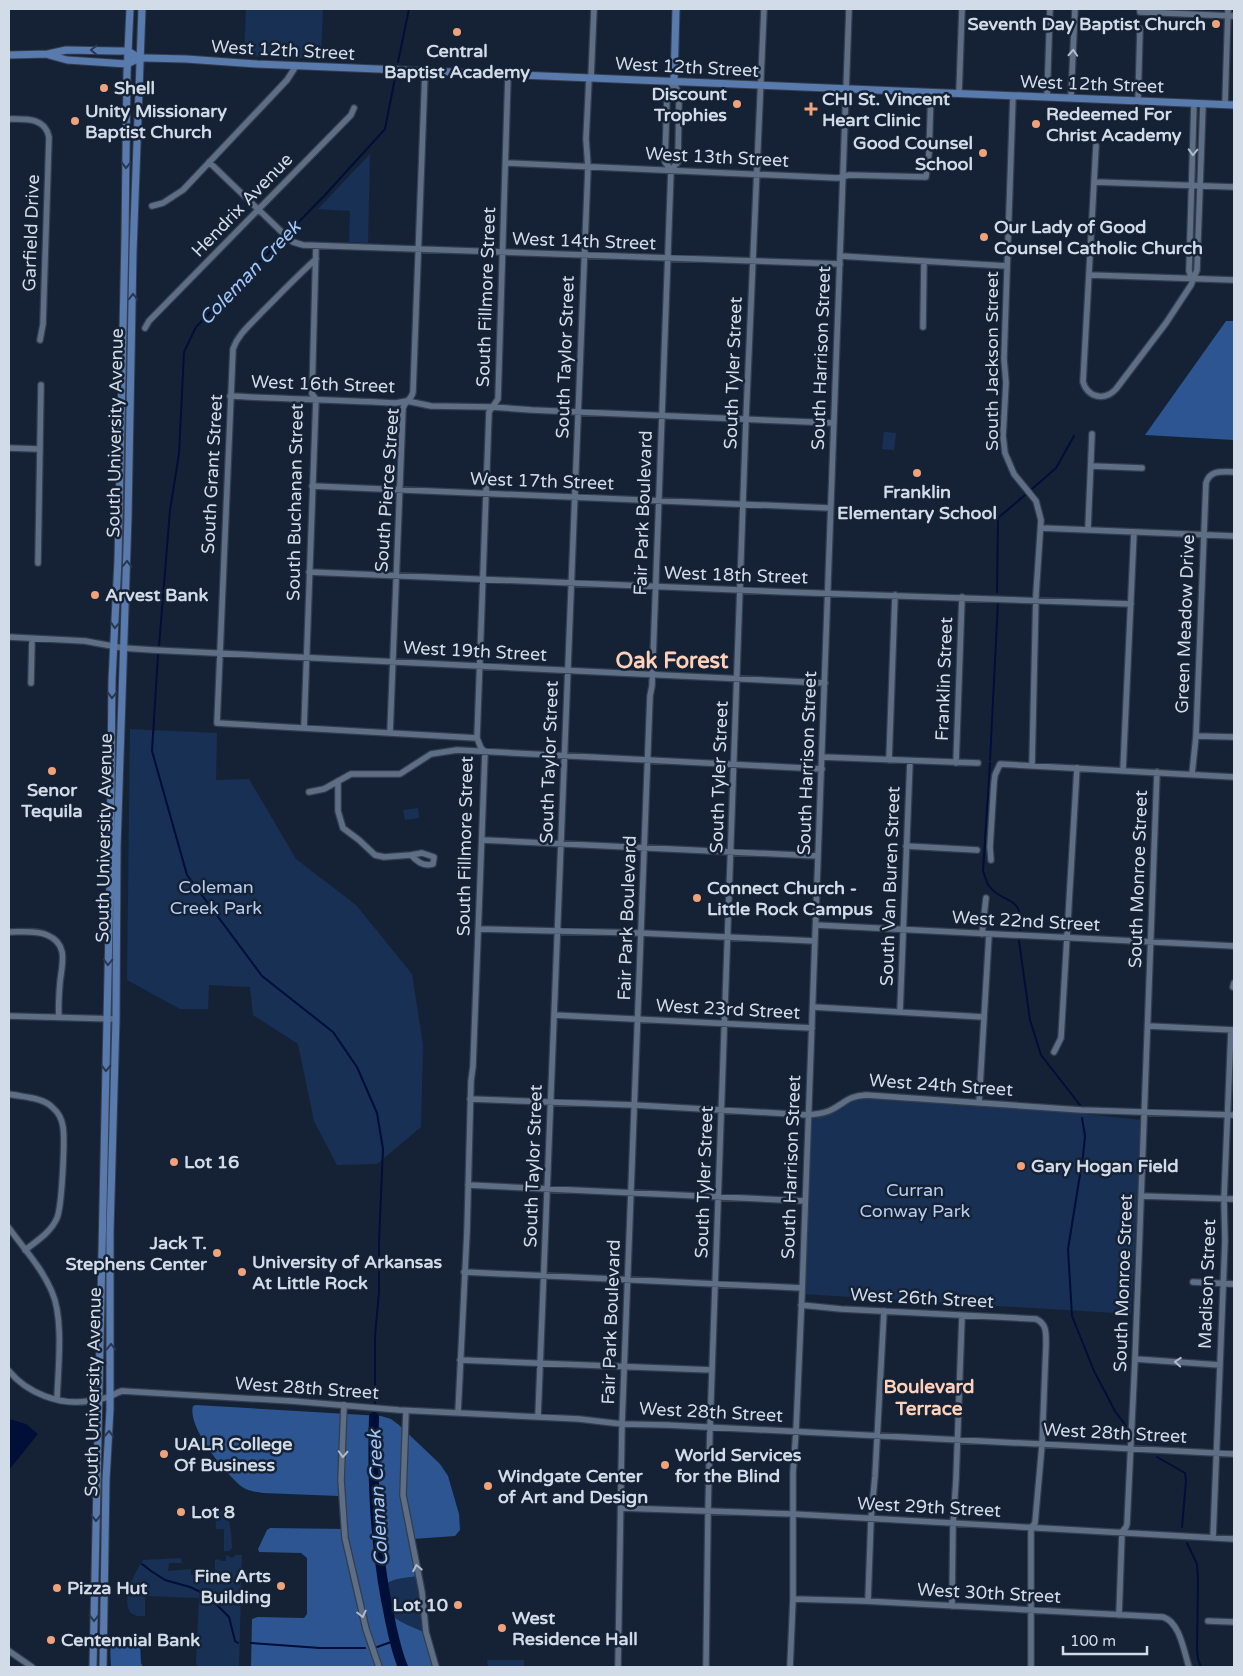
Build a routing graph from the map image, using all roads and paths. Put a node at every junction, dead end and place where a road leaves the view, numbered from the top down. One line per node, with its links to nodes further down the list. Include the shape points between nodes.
1 (130, 9): 14 (main road, South University Avenue)
2 (142, 9): 17 (main road, South University Avenue)
3 (594, 9): 22 (street, South Taylor Street)
4 (676, 9): 23 (main road, Fair Park Boulevard)
5 (764, 9): 24 (street, South Tyler Street)
6 (849, 9): 25 (street, South Harrison Street)
7 (962, 9): 27 (street)
8 (1050, 9): 29 (street)
9 (1075, 9): 30 (street, one-way to 9)
10 (1228, 9): 12 (street)
11 (1140, 10): 12 (street)
12 (1231, 16): 34 (street)
13 (1140, 29): 31 (street)
14 (128, 52): 15 (main road, West 12th Street, one-way to 15, via 66,50); 17 (main road, West 12th Street); 18 (main road, South University Avenue)
15 (48, 54): 16 (main road, West 12th Street); 18 (main road, West 12th Street, via 67,60)
16 (9, 55)
17 (139, 58): 18 (main road, West 12th Street); 19 (main road, West 12th Street); 110 (main road, South University Avenue, one-way to 17)
18 (127, 64): 109 (main road, South University Avenue, one-way to 109)
19 (296, 66): 20 (main road, West 12th Street); 39 (street, via 287,80)
20 (425, 72): 21 (main road, West 12th Street); 52 (street, South Pierce Street)
21 (508, 75): 22 (main road, West 12th Street); 40 (street, South Fillmore Street)
22 (590, 78): 23 (main road, West 12th Street); 41 (street, South Taylor Street, via 586,139)
23 (674, 81): 24 (main road, West 12th Street); 42 (street, Fair Park Boulevard, via 679,96 678,162); 42 (street, Fair Park Boulevard, via 667,95 665,162)
24 (760, 86): 25 (main road, West 12th Street); 43 (street, South Tyler Street)
25 (847, 89): 26 (main road, West 12th Street); 44 (street, South Harrison Street)
26 (931, 92): 27 (main road, West 12th Street); 44 (street, West 13th Street, via 926,177)
27 (959, 93): 28 (main road, West 12th Street)
28 (1013, 96): 29 (main road, West 12th Street); 61 (street, South Jackson Street)
29 (1047, 97): 30 (main road, West 12th Street)
30 (1071, 98): 31 (main road, West 12th Street)
31 (1138, 101): 32 (main road, West 12th Street)
32 (1194, 104): 33 (main road, West 12th Street); 46 (street, one-way to 46)
33 (1203, 104): 34 (main road, West 12th Street); 47 (street)
34 (1225, 104): 35 (main road, West 12th Street)
35 (1234, 105)
36 (354, 108): 50 (street, Hendrix Avenue, via 352,114)
37 (9, 119): 67 (street, Garfield Drive, via 40,122 49,137)
38 (1096, 146): 45 (street)
39 (209, 162): 49 (street, via 176,195); 50 (street, West 14th Street)
40 (506, 163): 41 (street, West 13th Street); 53 (street, South Fillmore Street)
41 (588, 167): 42 (street, West 13th Street); 54 (street, South Taylor Street)
42 (672, 170): 43 (street, West 13th Street); 56 (street, Fair Park Boulevard)
43 (757, 174): 44 (street, West 13th Street); 58 (street, South Tyler Street)
44 (843, 176): 55 (street, South Harrison Street)
45 (1095, 182): 46 (street); 62 (street)
46 (1192, 186): 47 (street); 63 (street, via 1188,271)
47 (1200, 186): 48 (street); 63 (street, via 1197,270)
48 (1234, 187)
49 (152, 206)
50 (259, 210): 51 (street, West 14th Street, via 288,238 296,243); 66 (street, Hendrix Avenue, via 146,320)
51 (316, 246): 52 (street, West 14th Street); 57 (street, South Buchanan Street)
52 (418, 250): 53 (street, West 14th Street); 71 (street, South Pierce Street, via 413,392)
53 (503, 253): 54 (street, West 14th Street); 72 (street, South Fillmore Street, via 498,399)
54 (584, 256): 56 (street, West 14th Street); 73 (street, South Taylor Street)
55 (840, 256): 59 (street); 60 (street, South Harrison Street)
56 (668, 258): 58 (street, West 14th Street); 74 (street, Fair Park Boulevard)
57 (316, 259): 69 (street, South Grant Street, via 237,340 232,355); 70 (street, South Buchanan Street, via 312,394)
58 (752, 261): 60 (street, West 14th Street); 75 (street, South Tyler Street)
59 (924, 262): 61 (street); 65 (street)
60 (840, 264): 76 (street, South Harrison Street)
61 (1007, 266): 90 (street, South Jackson Street, via 1003,445 1010,468 1038,506)
62 (1090, 275): 63 (street); 63 (street, via 1084,382 1086,390 1093,395 1105,396 1116,389 1166,323)
63 (1192, 279): 64 (street)
64 (1234, 280)
65 (924, 327)
66 (145, 328)
67 (40, 340)
68 (41, 385): 79 (street)
69 (230, 396): 70 (street, West 16th Street); 111 (street, South Grant Street)
70 (316, 399): 71 (street, West 16th Street); 83 (street, South Buchanan Street)
71 (406, 401): 72 (street, West 16th Street, via 431,406); 84 (street, South Pierce Street)
72 (492, 406): 73 (street, West 16th Street); 85 (street, South Fillmore Street, via 489,412)
73 (578, 412): 74 (street, West 16th Street); 86 (street, South Taylor Street)
74 (662, 415): 75 (street, West 16th Street); 87 (street, Fair Park Boulevard)
75 (746, 418): 76 (street, West 16th Street); 88 (street, South Tyler Street)
76 (834, 423): 89 (street, South Harrison Street)
77 (1092, 434): 80 (street)
78 (9, 448): 79 (street)
79 (38, 449): 95 (street)
80 (1091, 466): 81 (street); 91 (street)
81 (1142, 468)
82 (1234, 472): 93 (street, Green Meadow Drive, via 1217,472 1209,476)
83 (312, 486): 84 (street, West 17th Street); 96 (street, South Buchanan Street)
84 (399, 490): 85 (street, West 17th Street); 97 (street, South Pierce Street)
85 (486, 494): 86 (street, West 17th Street); 98 (street, South Fillmore Street)
86 (574, 498): 87 (street, West 17th Street); 99 (street, South Taylor Street)
87 (659, 502): 88 (street, West 17th Street); 100 (street, Fair Park Boulevard)
88 (743, 505): 89 (street, West 17th Street); 101 (street, South Tyler Street)
89 (830, 508): 102 (street, South Harrison Street)
90 (1041, 528): 91 (street); 105 (street, South Jackson Street)
91 (1088, 529): 92 (street)
92 (1134, 532): 93 (street); 106 (street, South Monroe Street)
93 (1204, 534): 94 (street); 122 (street, Green Meadow Drive)
94 (1234, 536)
95 (38, 563)
96 (309, 572): 97 (street, West 18th Street); 112 (street, South Buchanan Street)
97 (396, 576): 98 (street, West 18th Street); 113 (street, South Pierce Street)
98 (483, 579): 99 (street, West 18th Street); 114 (street, South Fillmore Street)
99 (571, 583): 100 (street, West 18th Street); 115 (street, South Taylor Street)
100 (656, 586): 101 (street, West 18th Street); 116 (street, Fair Park Boulevard)
101 (740, 590): 102 (street, West 18th Street); 117 (street, South Tyler Street)
102 (828, 593): 103 (street, West 18th Street); 119 (street, South Harrison Street)
103 (895, 594): 104 (street, West 18th Street); 130 (street, South Van Buren Street)
104 (962, 597): 105 (street, West 18th Street); 133 (street, Franklin Street)
105 (1036, 600): 106 (street, West 18th Street); 136 (street, South Jackson Street)
106 (1131, 604): 139 (street, South Monroe Street)
107 (9, 637): 108 (street, West 19th Street)
108 (32, 639): 109 (street, West 19th Street, via 85,641); 118 (street)
109 (114, 646): 110 (street, West 19th Street); 173 (main road, South University Avenue, one-way to 173)
110 (123, 648): 111 (street, West 19th Street); 174 (main road, South University Avenue)
111 (219, 653): 112 (street, West 19th Street); 120 (street, South Grant Street, via 217,723)
112 (307, 657): 113 (street, West 19th Street); 120 (street, South Buchanan Street)
113 (393, 662): 114 (street, West 19th Street); 121 (street, South Pierce Street)
114 (480, 666): 115 (street, West 19th Street); 125 (street, South Fillmore Street)
115 (568, 670): 116 (street, West 19th Street); 128 (street, South Taylor Street)
116 (652, 674): 117 (street, West 19th Street); 131 (street, Fair Park Boulevard)
117 (737, 679): 119 (street, West 19th Street); 135 (street, South Tyler Street)
118 (32, 683)
119 (825, 683): 129 (street, South Harrison Street)
120 (304, 728): 121 (street)
121 (390, 733): 123 (street)
122 (1196, 736): 124 (street); 141 (street, Green Meadow Drive)
123 (461, 737): 125 (street); 126 (street)
124 (1234, 737)
125 (477, 738): 127 (street, South Fillmore Street)
126 (461, 751): 127 (street); 143 (street, via 431,754 400,774 351,774)
127 (485, 752): 128 (street); 145 (street, South Fillmore Street)
128 (564, 756): 131 (street); 146 (street, South Taylor Street)
129 (822, 757): 130 (street); 138 (street, South Harrison Street)
130 (889, 760): 132 (street)
131 (648, 761): 135 (street); 148 (street, Fair Park Boulevard)
132 (910, 761): 133 (street); 147 (street, South Van Buren Street)
133 (956, 763): 134 (street)
134 (978, 763)
135 (734, 765): 138 (street); 150 (street, South Tyler Street)
136 (1032, 766): 137 (street); 153 (street, via 1000,764 995,775)
137 (1077, 768): 139 (street); 163 (street)
138 (822, 770): 152 (street, South Harrison Street)
139 (1123, 770): 140 (street)
140 (1157, 772): 141 (street); 165 (street, South Monroe Street)
141 (1192, 774): 142 (street)
142 (1234, 777)
143 (338, 781): 144 (street); 151 (street, via 337,803 343,828 375,855)
144 (309, 792)
145 (482, 840): 146 (street); 156 (street, South Fillmore Street)
146 (561, 844): 148 (street); 159 (street, South Taylor Street)
147 (906, 846): 149 (street); 157 (street, South Van Buren Street)
148 (644, 848): 150 (street); 160 (street, Fair Park Boulevard)
149 (978, 850)
150 (731, 852): 152 (street); 162 (street, South Tyler Street)
151 (411, 855)
152 (818, 856): 155 (street, South Harrison Street)
153 (991, 860)
154 (986, 898): 161 (street)
155 (816, 925): 157 (street, West 22nd Street); 164 (street, South Harrison Street)
156 (478, 928): 159 (street); 182 (street, South Fillmore Street)
157 (903, 930): 161 (street, West 22nd Street); 168 (street, South Van Buren Street)
158 (9, 932): 171 (street, via 46,934 59,943 64,962)
159 (557, 932): 160 (street); 169 (street, South Taylor Street)
160 (640, 933): 162 (street); 175 (street, Fair Park Boulevard)
161 (986, 934): 163 (street, West 22nd Street); 172 (street)
162 (728, 937): 164 (street); 176 (street, South Tyler Street)
163 (1068, 938): 165 (street, West 22nd Street); 180 (street, via 1061,1038)
164 (815, 941): 167 (street, South Harrison Street)
165 (1150, 943): 166 (street, West 22nd Street); 177 (street, South Monroe Street)
166 (1234, 946)
167 (812, 1007): 168 (street, West 23rd Street); 178 (street, South Harrison Street)
168 (900, 1012): 172 (street, West 23rd Street)
169 (554, 1015): 175 (street, West 23rd Street); 183 (street, South Taylor Street)
170 (9, 1016): 171 (street)
171 (59, 1017): 173 (street)
172 (983, 1017): 184 (street)
173 (107, 1019): 174 (street); 220 (main road, South University Avenue, one-way to 220)
174 (116, 1019): 218 (main road, South University Avenue, one-way to 174, via 110,1223)
175 (638, 1020): 176 (street, West 23rd Street); 185 (street, Fair Park Boulevard)
176 (725, 1024): 178 (street, West 23rd Street); 186 (street, South Tyler Street)
177 (1148, 1026): 179 (street); 187 (street, South Monroe Street)
178 (812, 1028): 188 (street, South Harrison Street)
179 (1233, 1030): 189 (street, Madison Street)
180 (1054, 1052)
181 (9, 1094): 199 (street, via 48,1104 58,1114 63,1126 58,1216 46,1233)
182 (470, 1099): 183 (street, West 24th Street); 190 (street, South Fillmore Street)
183 (550, 1102): 185 (street, West 24th Street); 191 (street, South Taylor Street)
184 (979, 1103): 187 (street, West 24th Street); 188 (street, West 24th Street, via 858,1095 823,1114)
185 (634, 1105): 186 (street, West 24th Street); 192 (street, Fair Park Boulevard)
186 (722, 1110): 188 (street, West 24th Street); 194 (street, South Tyler Street)
187 (1144, 1113): 189 (street, West 24th Street); 193 (street, South Monroe Street)
188 (808, 1115): 197 (street, South Harrison Street)
189 (1231, 1115): 195 (street, Madison Street)
190 (468, 1186): 191 (street); 200 (street, South Fillmore Street)
191 (547, 1189): 192 (street); 201 (street, South Taylor Street)
192 (632, 1194): 194 (street); 202 (street, Fair Park Boulevard)
193 (1142, 1196): 195 (street); 212 (street, South Monroe Street)
194 (719, 1197): 197 (street); 204 (street, South Tyler Street)
195 (1224, 1199): 196 (street); 205 (street, Madison Street)
196 (1234, 1200)
197 (805, 1201): 207 (street, South Harrison Street)
198 (9, 1228): 199 (street)
199 (25, 1250): 219 (street, via 49,1284 56,1304)
200 (464, 1272): 201 (street); 211 (street, South Fillmore Street)
201 (543, 1276): 202 (street); 213 (street, South Taylor Street)
202 (627, 1280): 204 (street); 215 (street, Fair Park Boulevard)
203 (1193, 1282): 205 (street)
204 (716, 1284): 207 (street); 217 (street, South Tyler Street)
205 (1223, 1284): 206 (street); 214 (street, Madison Street)
206 (1234, 1284)
207 (802, 1288): 208 (street, South Harrison Street)
208 (801, 1305): 209 (street, West 26th Street); 227 (street, South Harrison Street)
209 (884, 1311): 210 (street, West 26th Street); 228 (street)
210 (962, 1316): 229 (street); 230 (street, West 26th Street, via 1036,1319 1046,1328)
211 (460, 1360): 213 (street); 223 (street, South Fillmore Street)
212 (1135, 1360): 214 (street, one-way to 212); 231 (street, South Monroe Street)
213 (540, 1363): 215 (street); 224 (street, South Taylor Street)
214 (1220, 1365): 232 (street, Madison Street)
215 (624, 1367): 217 (street); 225 (street, Fair Park Boulevard)
216 (9, 1370): 219 (street, West 28th Street, via 26,1387)
217 (712, 1370): 226 (street, South Tyler Street)
218 (110, 1396): 220 (street, West 28th Street); 221 (street, West 28th Street, via 122,1391); 253 (main road, South University Avenue, one-way to 218)
219 (57, 1399): 220 (street, West 28th Street, via 77,1402)
220 (98, 1399): 252 (main road, South University Avenue, one-way to 252)
221 (344, 1405): 222 (street, West 28th Street); 254 (street, one-way to 254, via 342,1480 345,1538 366,1629)
222 (406, 1410): 223 (street, West 28th Street); 255 (street, one-way to 222, via 426,1632 422,1592 403,1495)
223 (458, 1413): 224 (street, West 28th Street)
224 (538, 1417): 225 (street, West 28th Street)
225 (622, 1424): 226 (street, West 28th Street); 234 (street, Fair Park Boulevard)
226 (710, 1428): 227 (street, West 28th Street); 235 (street, South Tyler Street)
227 (796, 1431): 228 (street, West 28th Street); 236 (street, South Harrison Street)
228 (877, 1436): 229 (street, West 28th Street); 237 (street)
229 (957, 1441): 230 (street, West 28th Street); 238 (street)
230 (1042, 1445): 231 (street, West 28th Street); 239 (street, via 1035,1523)
231 (1131, 1449): 232 (street, West 28th Street); 240 (street, South Monroe Street, via 1126,1527)
232 (1216, 1454): 233 (street, West 28th Street); 241 (street, Madison Street)
233 (1234, 1454)
234 (621, 1508): 235 (street, West 29th Street); 256 (street, Fair Park Boulevard)
235 (708, 1512): 236 (street, West 29th Street); 257 (street, South Tyler Street)
236 (793, 1514): 237 (street, West 29th Street); 243 (street, South Harrison Street)
237 (871, 1520): 238 (street, West 29th Street); 244 (street)
238 (953, 1524): 239 (street, West 29th Street); 245 (street)
239 (1031, 1528): 240 (street, West 29th Street); 246 (street)
240 (1122, 1532): 241 (street, West 29th Street); 247 (street, South Monroe Street)
241 (1213, 1538): 242 (street, West 29th Street)
242 (1234, 1539)
243 (793, 1599): 244 (street, West 30th Street); 258 (street, South Harrison Street)
244 (868, 1601): 245 (street, West 30th Street)
245 (952, 1606): 246 (street, West 30th Street)
246 (1031, 1610): 247 (street, West 30th Street); 259 (street)
247 (1119, 1615): 260 (street, West 30th Street, via 1166,1618 1177,1632)
248 (1208, 1621): 249 (street)
249 (1234, 1622)
250 (9, 1651): 251 (street)
251 (32, 1667)
252 (93, 1667)
253 (103, 1667)
254 (379, 1667)
255 (436, 1667)
256 (618, 1667)
257 (706, 1667)
258 (790, 1667)
259 (1030, 1667)
260 (1189, 1667)

